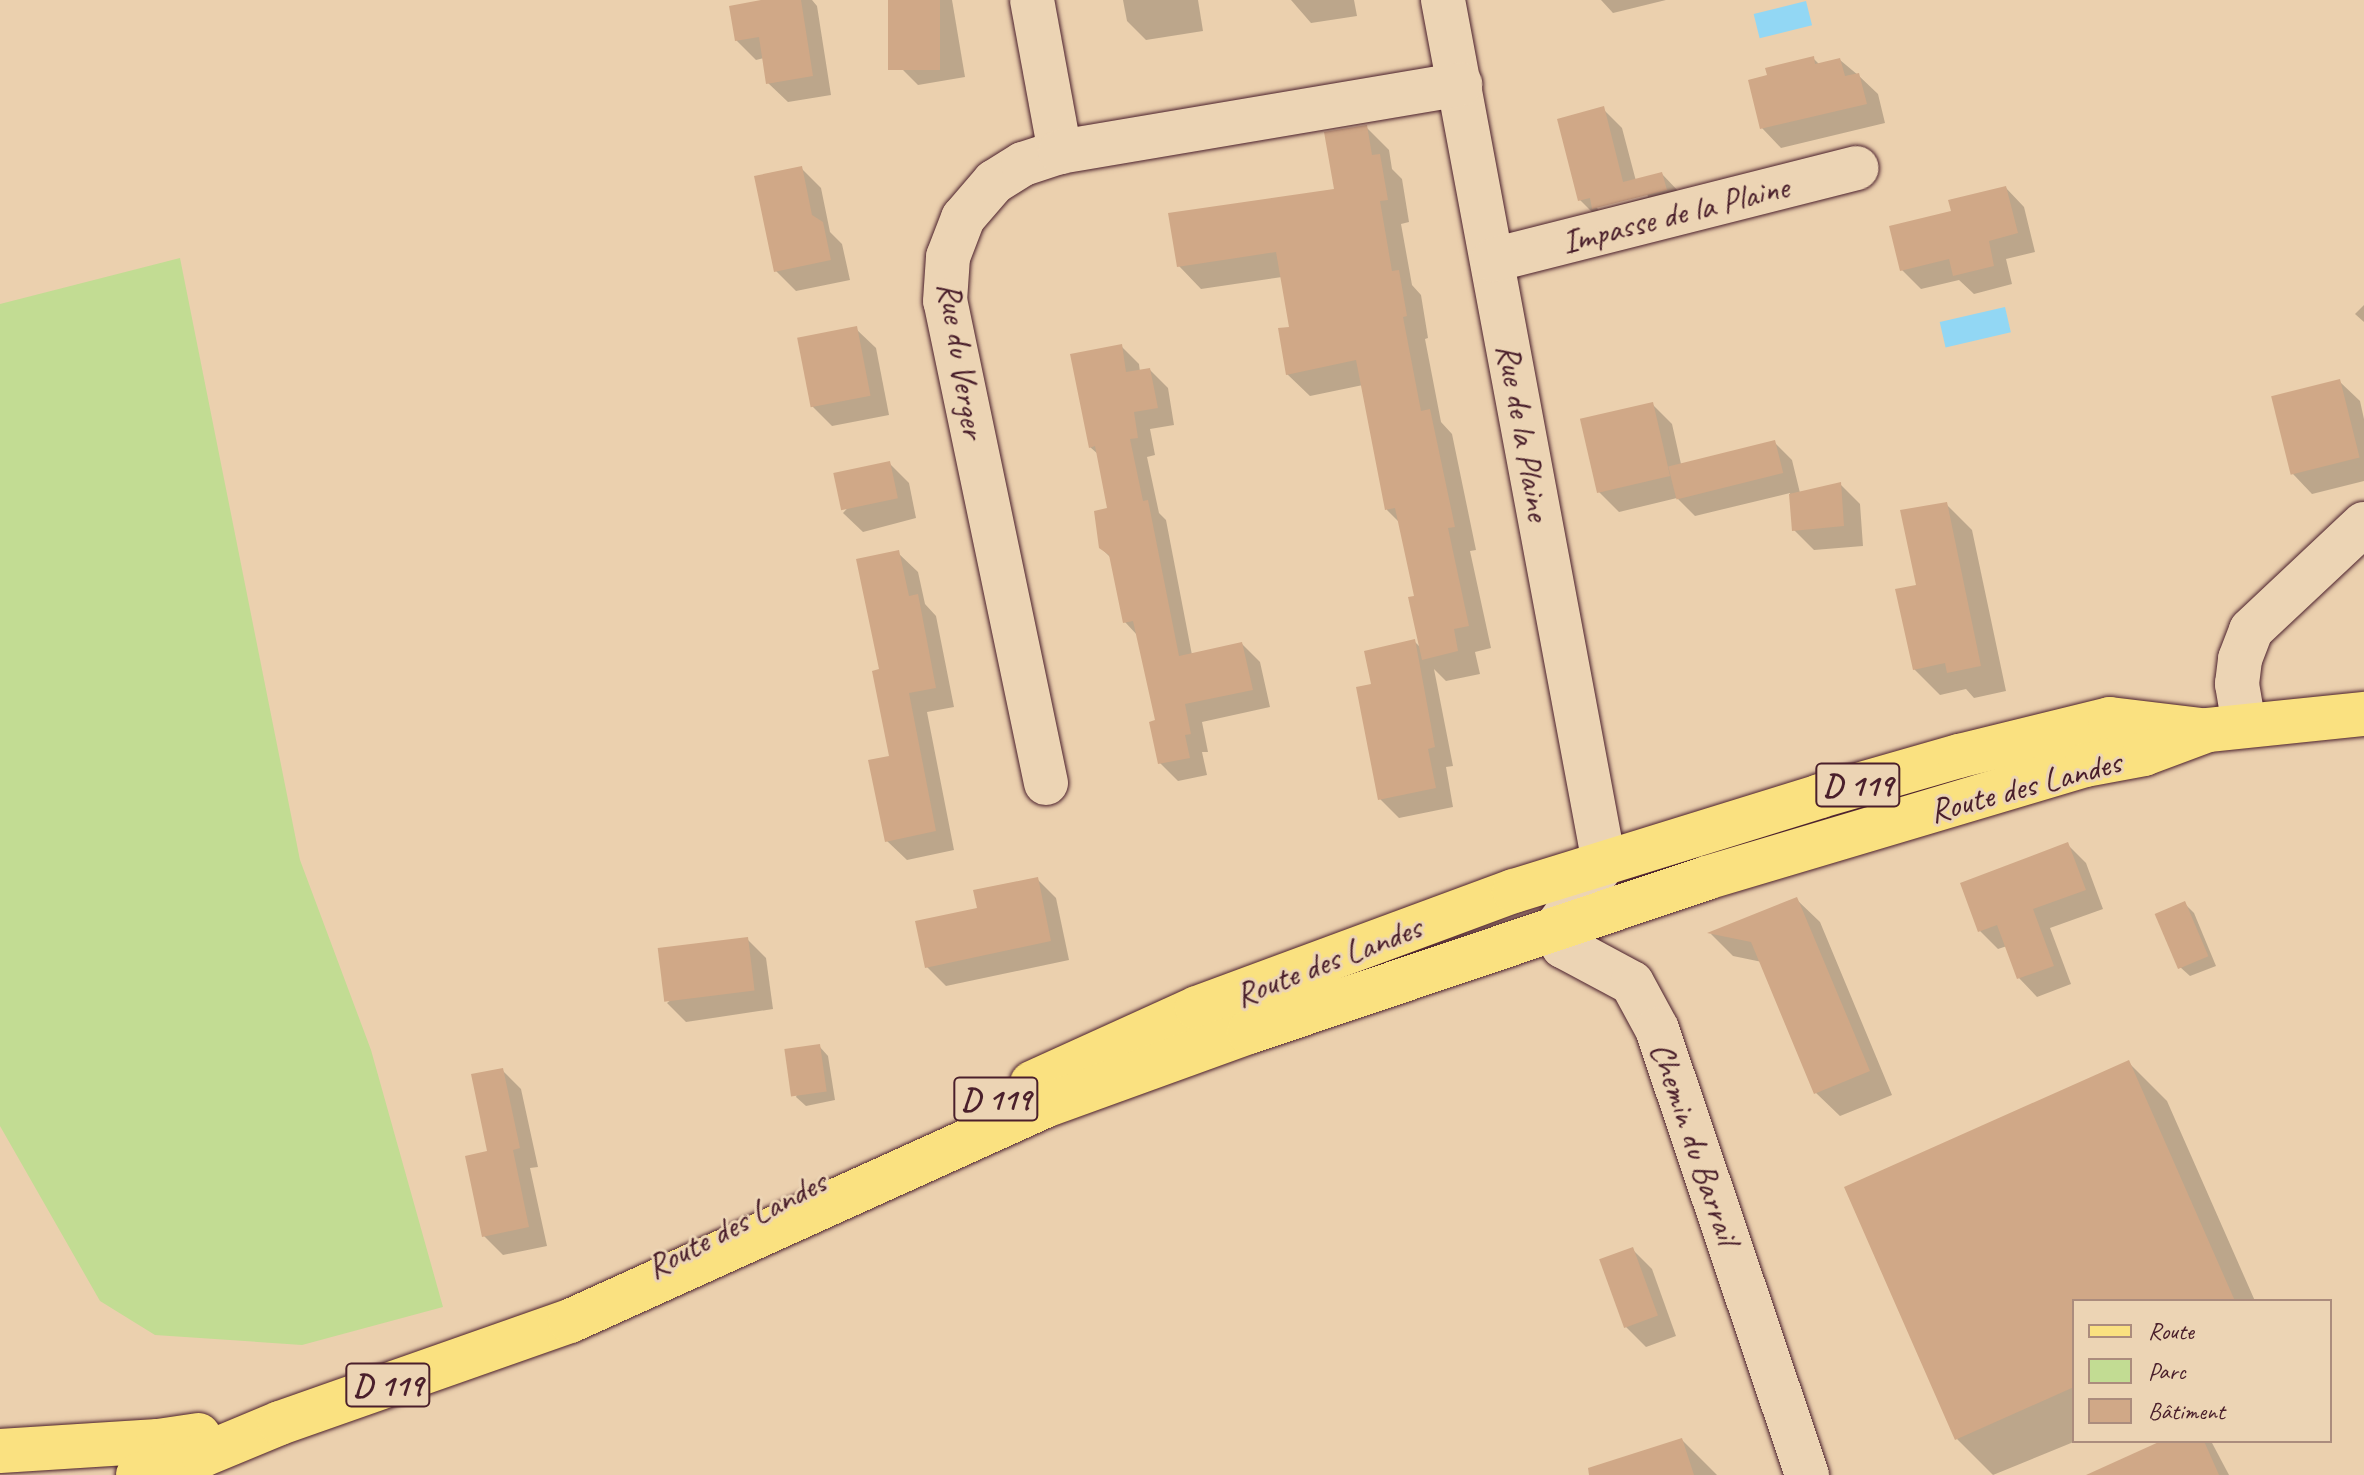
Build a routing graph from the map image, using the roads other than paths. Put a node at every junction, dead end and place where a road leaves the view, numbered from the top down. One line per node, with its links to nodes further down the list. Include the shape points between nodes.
1 (1032, 0): 4 (street)
2 (1443, 0): 3 (street, Rue de la Plaine)
3 (1460, 84): 4 (street, Rue du Verger); 6 (street, Rue de la Plaine)
4 (1060, 152): 10 (street, Rue du Verger, via 1023,164 994,182 963,218 948,257 945,301)
5 (1857, 168): 6 (street, Impasse de la Plaine)
6 (1493, 260): 11 (street, Rue de la Plaine)
7 (2364, 524): 9 (street, via 2251,630)
8 (2364, 714): 9 (main road, D 119)
9 (2226, 728): 11 (main road, Route des Landes / D 119, via 2110,719 1959,756); 12 (main road, Route des Landes, via 1706,878)
10 (1046, 783)
11 (1604, 863): 12 (street); 13 (main road, Route des Landes / D 119, via 1197,1008 817,1182)
12 (1555, 929): 13 (main road, Route des Landes, via 1047,1105 570,1321); 17 (street, Chemin du Barrail, via 1563,946 1632,983 1657,1029)
13 (494, 1345): 14 (main road, Route des Landes / D 119)
14 (280, 1423): 15 (main road, Route des Landes / D 119, via 158,1441); 16 (main road, Route des Landes / D 119)
15 (0, 1451)
16 (138, 1475)
17 (1807, 1475)

